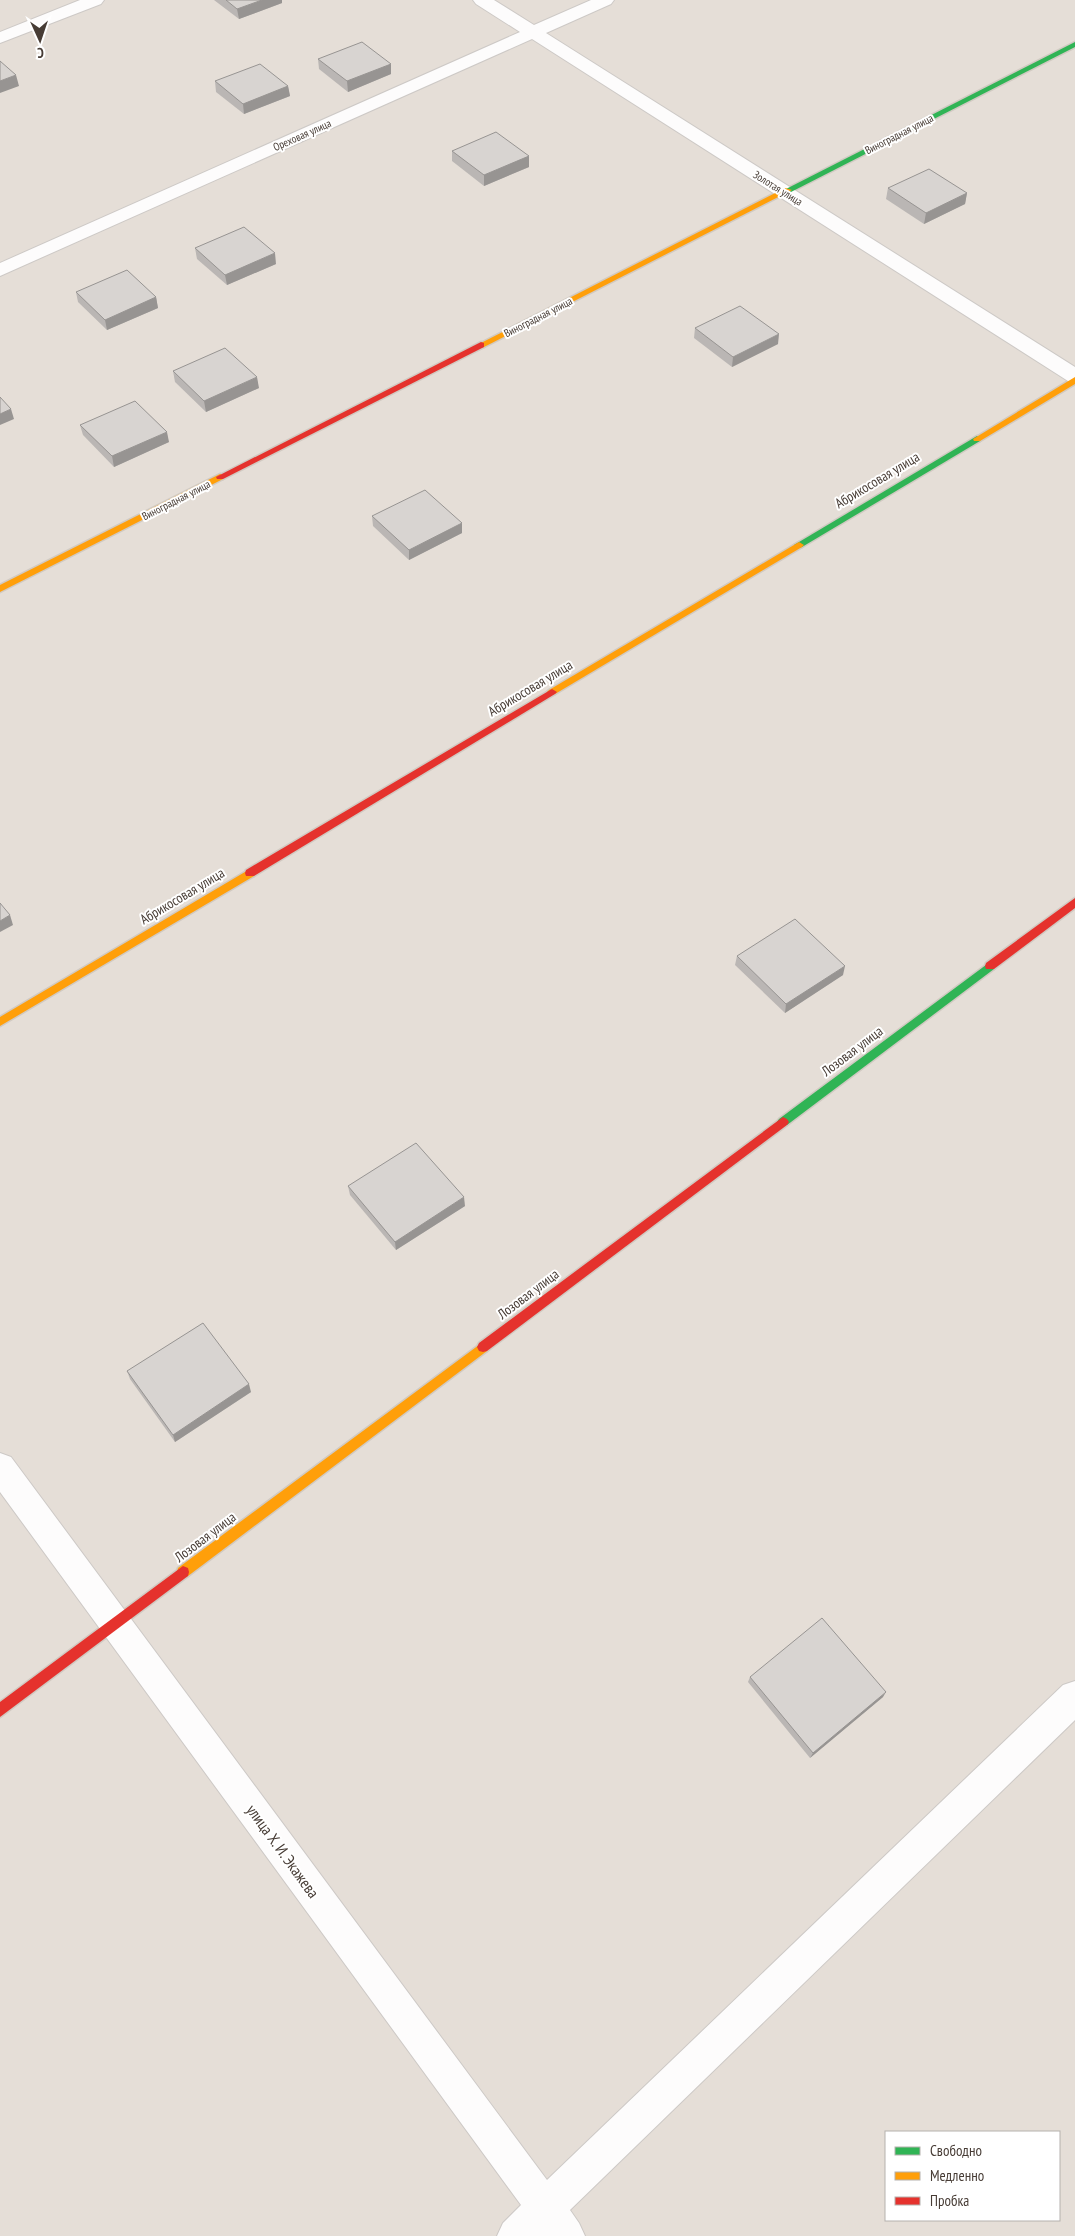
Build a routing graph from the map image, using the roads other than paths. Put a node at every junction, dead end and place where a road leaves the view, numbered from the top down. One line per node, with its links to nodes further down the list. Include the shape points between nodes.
1 (95, 0): 5 (street)
2 (482, 0): 4 (street, Золотая улица)
3 (605, 0): 4 (street, Ореховая улица)
4 (533, 32): 7 (street, Золотая улица); 8 (street, Ореховая улица)
5 (0, 38)
6 (1075, 44): 7 (street, Виноградная улица)
7 (784, 192): 9 (street, Золотая улица); 11 (street, Виноградная улица)
8 (0, 270)
9 (1075, 376)
10 (1075, 380): 13 (street, Абрикосовая улица)
11 (0, 589)
12 (1075, 902): 15 (street, Лозовая улица)
13 (0, 1022)
14 (0, 1467): 15 (street, улица Х. И. Экажева)
15 (115, 1623): 17 (street, Лозовая улица); 18 (street, улица Х. И. Экажева)
16 (1075, 1696): 18 (street)
17 (0, 1710)
18 (545, 2208): 19 (street); 20 (street, улица Х. И. Экажева)
19 (516, 2236)
20 (566, 2236)

